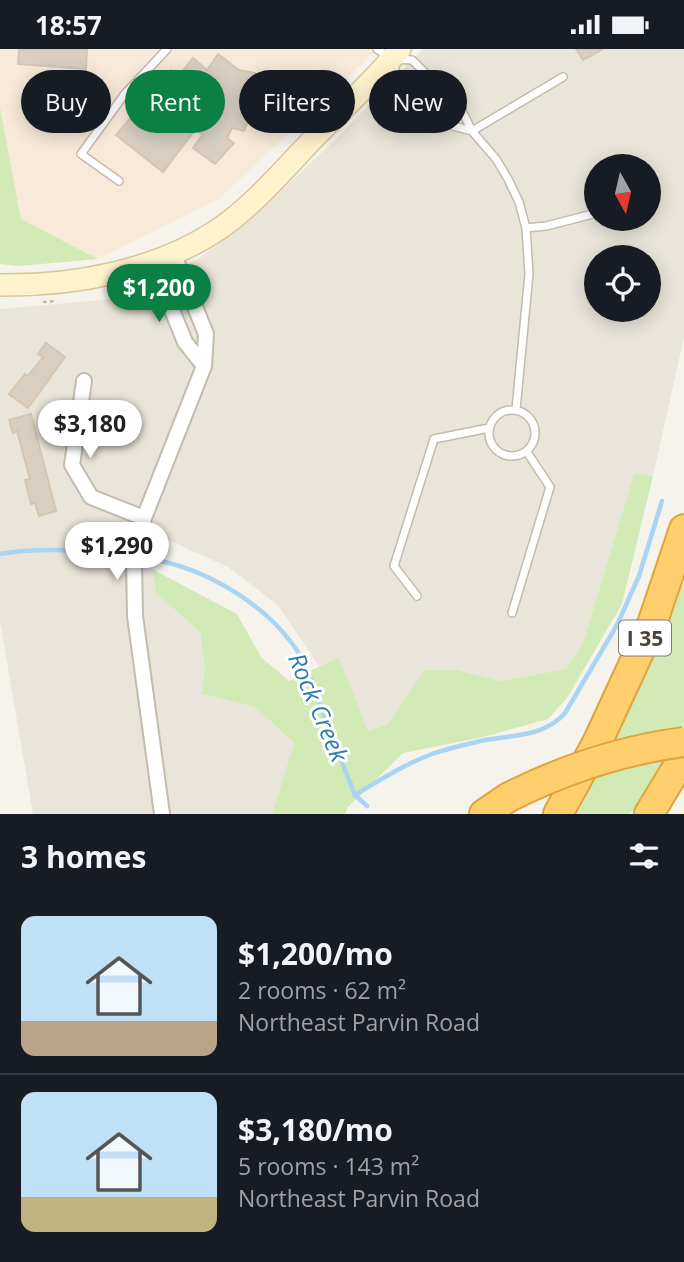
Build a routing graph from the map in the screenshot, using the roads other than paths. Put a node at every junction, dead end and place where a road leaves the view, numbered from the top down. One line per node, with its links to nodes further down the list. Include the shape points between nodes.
1 (167, 49): 5 (lane, via 124,95 81,153)
2 (390, 52): 4 (lane, via 412,60 460,107); 4 (lane, via 397,76 446,124); 8 (main road, via 264,189 219,229)
3 (563, 77): 4 (lane)
4 (472, 131): 7 (lane, via 508,179)
5 (119, 181)
6 (584, 216): 7 (lane)
7 (526, 228): 13 (lane, via 529,274)
8 (173, 253): 9 (main road); 11 (street, via 206,334)
9 (152, 261): 10 (main road, via 100,277); 11 (street, via 185,342)
10 (0, 285)
11 (204, 366): 16 (street)
12 (84, 381): 16 (street, via 72,465 91,497)
13 (516, 409): 14 (lane, via 498,414); 15 (lane, via 531,421 533,443)
14 (489, 428): 15 (lane, via 490,440 499,452 508,456); 18 (lane, via 434,439 394,566)
15 (527, 452): 19 (lane, via 550,487)
16 (144, 518): 22 (street, via 134,559 135,617)
17 (684, 529): 24 (highway, I 35, via 652,624)
18 (417, 596)
19 (512, 613)
20 (684, 743): 23 (highway, bridge, via 603,758 509,797)
21 (684, 756): 25 (highway)
22 (162, 814)
23 (484, 814)
24 (558, 814)
25 (649, 814)

